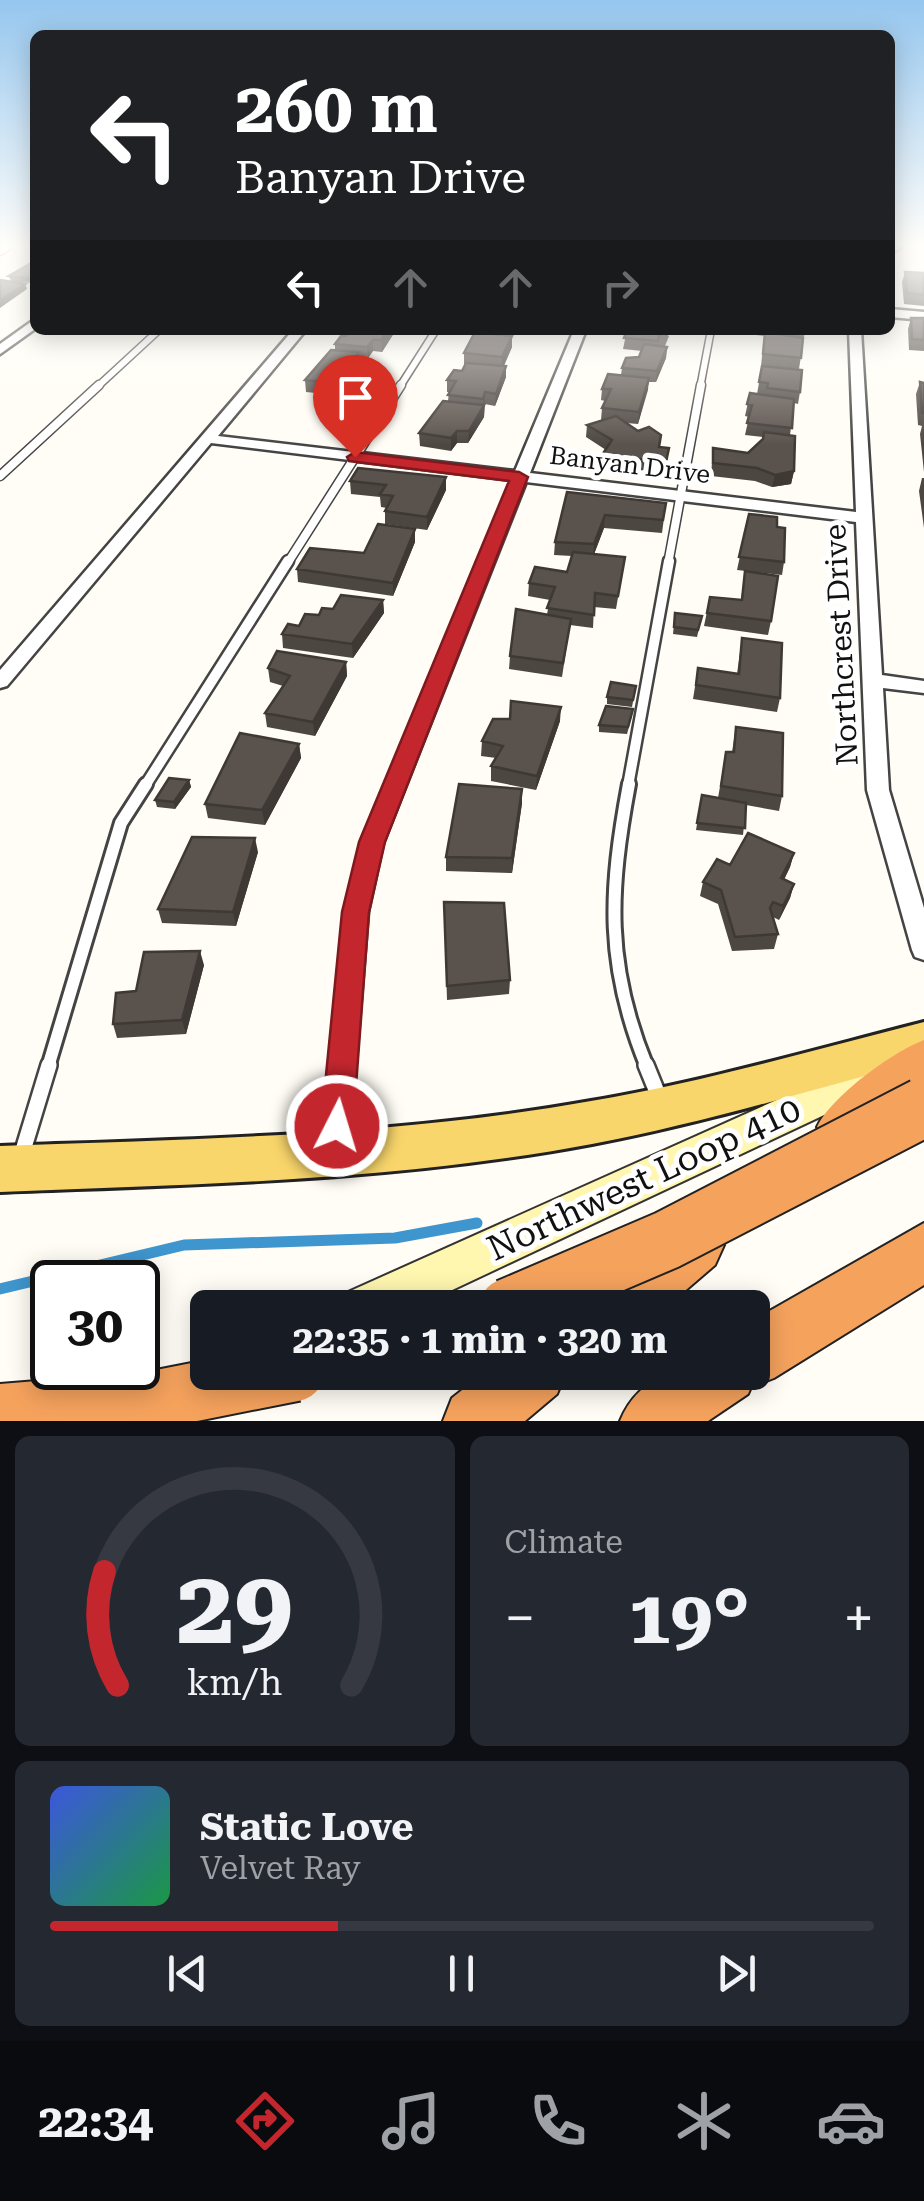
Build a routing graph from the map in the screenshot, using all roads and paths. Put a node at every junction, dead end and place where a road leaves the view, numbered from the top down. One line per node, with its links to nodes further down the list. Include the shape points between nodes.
1 (895, 313): 2 (street)
2 (924, 316)
3 (30, 328): 10 (street)
4 (153, 335): 13 (lane)
5 (296, 335): 11 (street)
6 (433, 335): 12 (lane)
7 (578, 335): 14 (street)
8 (710, 335): 15 (lane)
9 (855, 335): 16 (street, Northcrest Drive)
10 (0, 350)
11 (210, 439): 12 (street, Banyan Drive); 18 (street)
12 (355, 457): 14 (street, Banyan Drive); 27 (lane, via 120,823)
13 (0, 476)
14 (519, 477): 15 (street, Banyan Drive); 26 (street, via 372,842 356,912)
15 (682, 497): 16 (street, Banyan Drive); 25 (lane, via 616,858 614,908 616,969 627,1018)
16 (864, 518): 17 (street, Northcrest Drive)
17 (873, 680): 19 (street); 20 (street, Northcrest Drive, via 878,790)
18 (0, 682)
19 (924, 687)
20 (924, 950)
21 (924, 1041): 25 (main road)
22 (924, 1050): 29 (main road, Northwest Loop 410)
23 (924, 1063): 31 (highway)
24 (924, 1106): 30 (highway, bridge)
25 (663, 1108): 26 (main road)
26 (334, 1156): 27 (main road)
27 (9, 1169)
28 (924, 1252): 32 (highway)
29 (403, 1290)
30 (558, 1290)
31 (640, 1290)
32 (770, 1345)
33 (190, 1387): 38 (main road)
34 (205, 1390): 37 (highway, bridge, via 150,1401)
35 (513, 1390): 39 (highway)
36 (699, 1390): 40 (highway)
37 (0, 1412)
38 (122, 1421)
39 (476, 1421)
40 (652, 1421)

